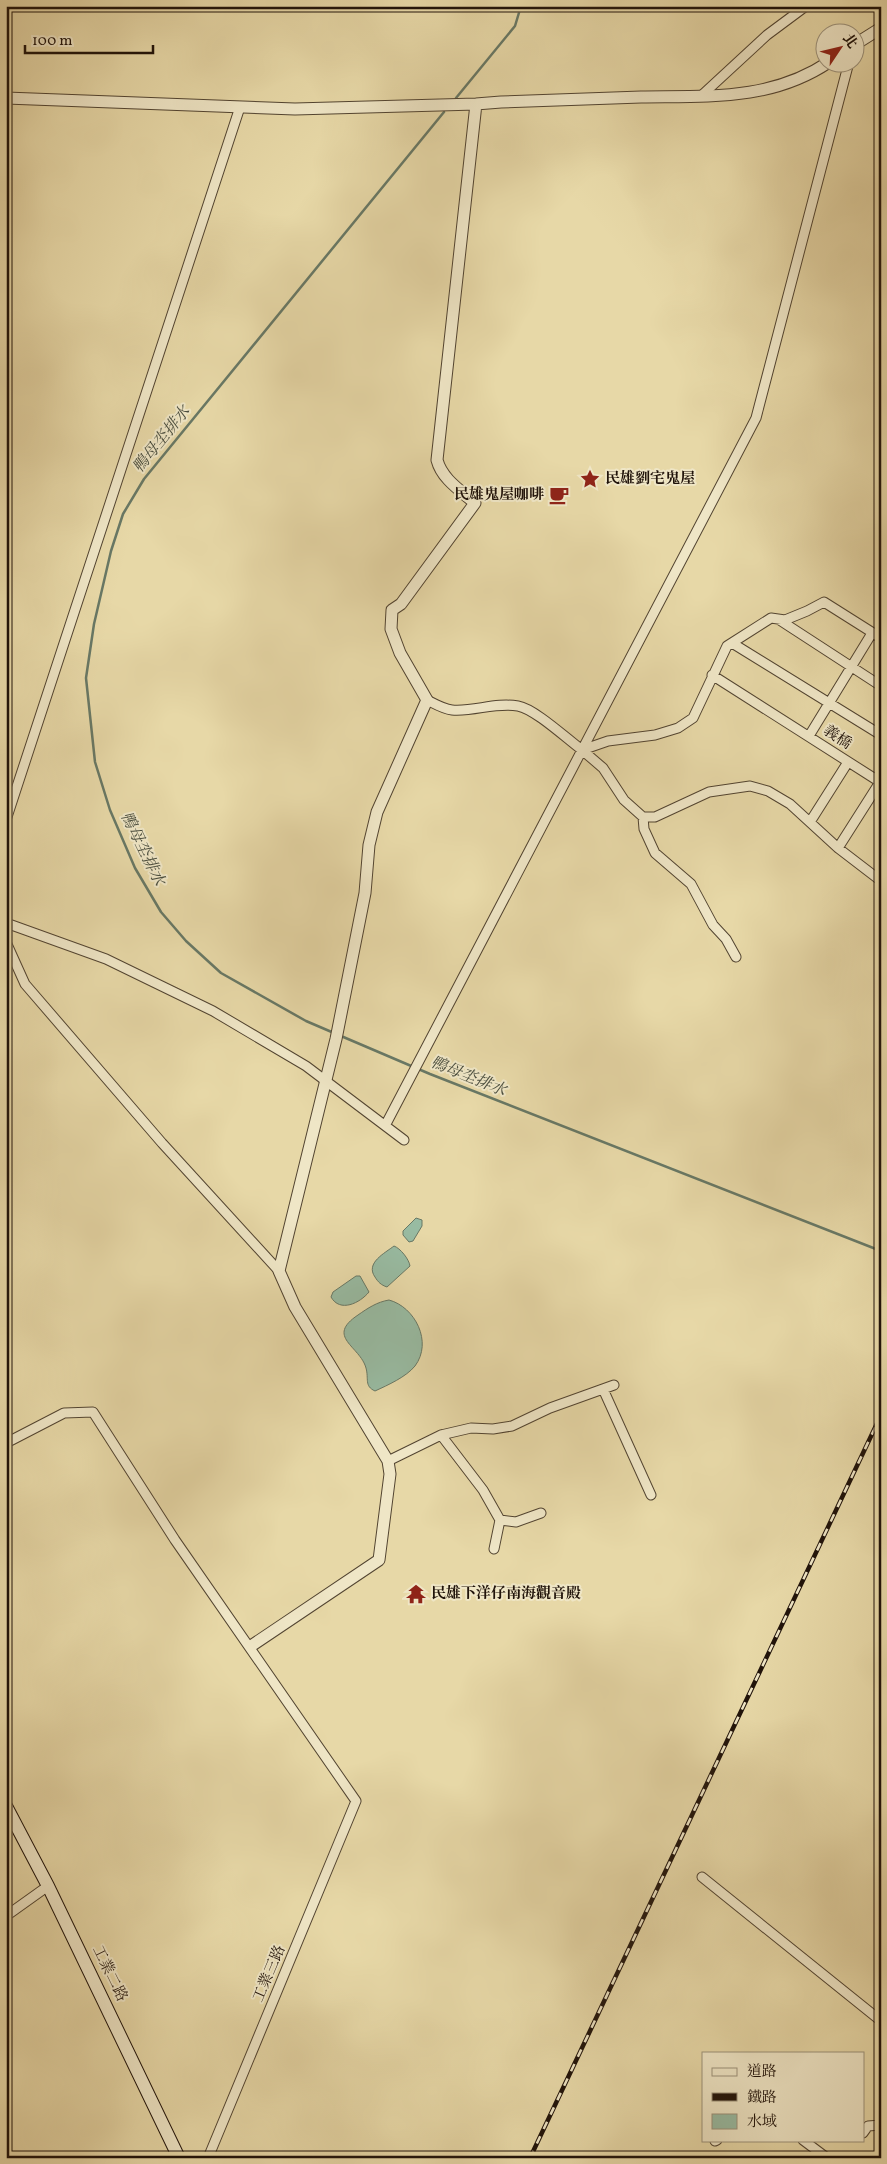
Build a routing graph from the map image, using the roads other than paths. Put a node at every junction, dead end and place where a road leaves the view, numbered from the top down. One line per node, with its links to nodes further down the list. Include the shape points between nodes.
1 (806, 6): 6 (street, via 767,35)
2 (881, 28): 3 (street)
3 (864, 39)
4 (814, 72): 6 (street, via 775,88)
5 (845, 72): 21 (street, via 756,418)
6 (700, 96): 8 (street)
7 (6, 98): 9 (street)
8 (476, 104): 9 (street, via 295,109); 17 (street, via 437,460 446,478 475,503 401,604 392,610 391,629 400,653)
9 (240, 107): 24 (street)
10 (777, 619): 11 (street, via 785,620 824,602); 13 (street, via 771,618); 14 (street)
11 (872, 633): 12 (street); 14 (street)
12 (881, 638)
13 (732, 642): 15 (street); 18 (street, 義橋)
14 (851, 667): 16 (street); 18 (street)
15 (712, 674): 20 (street, 義橋); 21 (street, via 692,718 678,728)
16 (881, 686)
17 (427, 700): 21 (street, via 450,710 496,704 520,706); 31 (street, via 377,812 368,845 365,893)
18 (829, 702): 19 (street, 義橋); 20 (street)
19 (881, 735)
20 (809, 736): 22 (street, 義橋)
21 (582, 750): 23 (street, via 602,768 628,804); 32 (street)
22 (848, 762): 25 (street); 26 (street, 義橋, via 880,782)
23 (643, 817): 25 (street, via 655,817 709,792 750,786 768,791 790,804); 30 (street, via 644,828 655,853 691,884 713,925)
24 (6, 820)
25 (810, 822): 26 (street)
26 (838, 848): 27 (street)
27 (881, 881)
28 (6, 923): 31 (street, via 106,959 213,1011)
29 (6, 942): 34 (street, via 25,984 162,1144)
30 (736, 957)
31 (326, 1081): 32 (street); 34 (street)
32 (386, 1124): 33 (street)
33 (404, 1140)
34 (279, 1271): 39 (street, via 295,1307)
35 (614, 1385): 36 (street)
36 (603, 1389): 37 (street, via 512,1426 471,1428); 40 (street)
37 (441, 1435): 39 (street); 42 (street, via 483,1490)
38 (6, 1443): 44 (street, via 64,1413 93,1412 175,1540)
39 (388, 1462): 44 (street, via 390,1474 379,1560)
40 (651, 1495)
41 (541, 1513): 42 (street, via 516,1522)
42 (500, 1520): 43 (street)
43 (494, 1550)
44 (250, 1646): 55 (street, 工業三路, via 356,1801)
45 (6, 1806): 47 (main road, 工業二路)
46 (702, 1877): 49 (street)
47 (48, 1886): 48 (street); 54 (main road, 工業二路)
48 (6, 1916)
49 (881, 2021)
50 (881, 2125): 51 (street)
51 (866, 2130): 52 (street)
52 (881, 2132)
53 (806, 2142): 56 (street)
54 (178, 2158)
55 (208, 2158)
56 (827, 2158)

